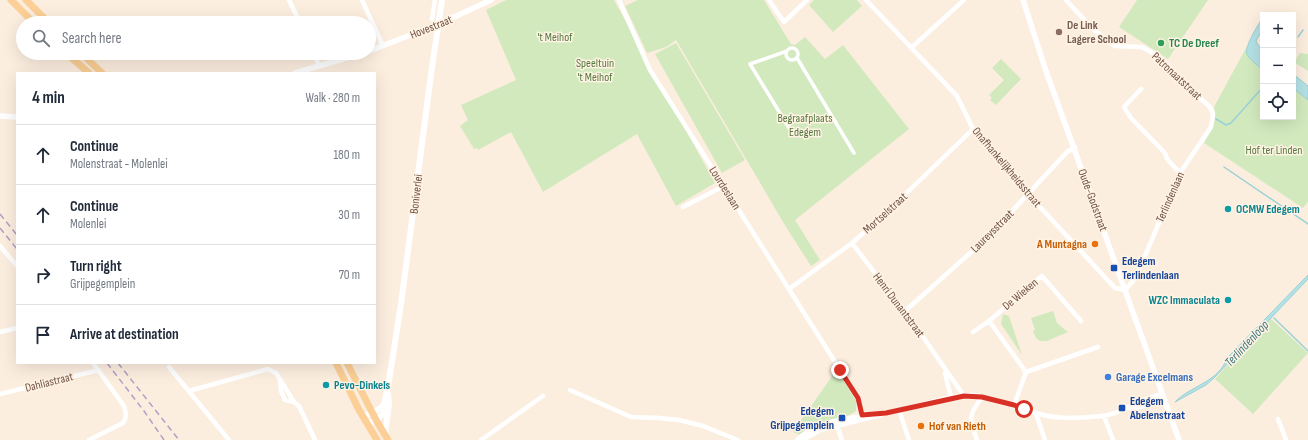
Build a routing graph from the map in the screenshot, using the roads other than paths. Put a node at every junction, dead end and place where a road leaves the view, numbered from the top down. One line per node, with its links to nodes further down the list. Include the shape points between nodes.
1 (11, 0): 15 (main road)
2 (26, 0): 16 (main road)
3 (289, 0): 17 (street)
4 (362, 0): 18 (street)
5 (435, 0): 19 (street)
6 (442, 0): 20 (main road, Boniverlei)
7 (492, 0): 20 (street, Hovestraat)
8 (620, 0): 44 (street, Lourdeslaan, via 650,70)
9 (769, 0): 10 (street, via 784,22)
10 (807, 0)
11 (866, 0): 24 (street, Onafhankelijkheidsstraat)
12 (964, 0): 24 (street)
13 (1023, 0): 41 (street, Oude-Godstraat)
14 (1066, 0): 36 (street, Patronaatstraat, via 1110,43 1115,46 1142,47 1156,55)
15 (27, 16)
16 (42, 16)
17 (297, 16)
18 (369, 16)
19 (432, 19)
20 (439, 24): 22 (street, Hovestraat); 66 (main road, Boniverlei, via 402,304)
21 (376, 31): 22 (street)
22 (383, 46): 23 (street, Hovestraat)
23 (376, 48)
24 (911, 48): 40 (street, Onafhankelijkheidsstraat, via 957,96)
25 (787, 51): 26 (street, via 789,59); 26 (street, via 790,48 796,49); 39 (street, via 750,64)
26 (798, 58): 42 (street)
27 (74, 60): 32 (main road)
28 (88, 60): 33 (main road)
29 (317, 60): 31 (street)
30 (339, 60): 31 (street)
31 (319, 66): 34 (street)
32 (88, 72)
33 (101, 72)
34 (298, 72)
35 (1141, 89): 43 (street, via 1124,107)
36 (1210, 107): 43 (street, Terlindenlaan, via 1213,114 1211,126)
37 (0, 116): 38 (street)
38 (16, 117)
39 (789, 128)
40 (973, 129): 45 (street, Onafhankelijkheidsstraat); 47 (street, Mortselstraat)
41 (1075, 147): 45 (street, Laureysstraat, via 1067,152); 51 (street, Oude-Godstraat)
42 (854, 153)
43 (1180, 173): 51 (street, Terlindenlaan, via 1142,263)
44 (724, 186): 46 (street); 50 (street, Lourdeslaan)
45 (1028, 194): 51 (street, Onafhankelijkheidsstraat, via 1115,288); 52 (street, Laureysstraat, via 978,246)
46 (683, 207)
47 (852, 243): 50 (street, Mortselstraat); 52 (street, Henri Dunantstraat)
48 (0, 246): 49 (street)
49 (16, 265)
50 (789, 289): 83 (street, Lourdeslaan, via 858,398)
51 (1125, 290): 70 (street, Oude-Godstraat)
52 (905, 311): 63 (street, Henri Dunantstraat)
53 (989, 321): 54 (street, De Wieken, via 1042,276); 57 (street, De Wieken); 65 (street)
54 (1081, 321)
55 (16, 328): 56 (street)
56 (0, 332)
57 (973, 332)
58 (1098, 347): 65 (street)
59 (94, 364): 64 (street)
60 (336, 364): 87 (main road)
61 (348, 364): 80 (main road)
62 (169, 367): 68 (street)
63 (944, 369): 72 (street, Henri Dunantstraat); 74 (street, Henri Dunantstraat)
64 (99, 370): 69 (street, Dahliastraat); 90 (street, via 124,406 126,418 122,423)
65 (1026, 372): 76 (street)
66 (388, 387): 78 (main road, Boniverlei); 80 (main road, Boniverlei, via 384,404)
67 (570, 390): 95 (street, via 631,417 679,420 703,426)
68 (189, 391): 91 (street); 92 (street, via 268,370 274,371 299,406)
69 (0, 394)
70 (1162, 394): 75 (street, Oude-Godstraat); 77 (street)
71 (543, 396): 94 (street)
72 (964, 396): 73 (street); 74 (street)
73 (982, 397): 76 (street); 100 (street, via 970,418)
74 (951, 398): 79 (street)
75 (1164, 400): 77 (street); 103 (street, Oude-Godstraat)
76 (1014, 405): 82 (street)
77 (1129, 408): 84 (street)
78 (388, 410): 86 (main road); 89 (main road, Boniverlei)
79 (899, 410): 81 (street); 99 (street)
80 (372, 413): 86 (main road); 87 (main road, Boniverlei)
81 (886, 413): 83 (street); 88 (street, via 873,418)
82 (1036, 414): 84 (street, via 1063,418); 101 (street)
83 (862, 415): 88 (street)
84 (1104, 416): 102 (street)
85 (1278, 419): 104 (street)
86 (376, 420): 87 (main road); 89 (main road)
87 (365, 421): 93 (main road)
88 (836, 424): 96 (street, via 811,430); 97 (street); 98 (street)
89 (387, 438)
90 (89, 440)
91 (229, 440)
92 (315, 440)
93 (377, 440)
94 (481, 440)
95 (738, 440)
96 (797, 440)
97 (803, 440)
98 (842, 440)
99 (909, 440)
100 (977, 440)
101 (1045, 440)
102 (1113, 440)
103 (1178, 440)
104 (1286, 440)

